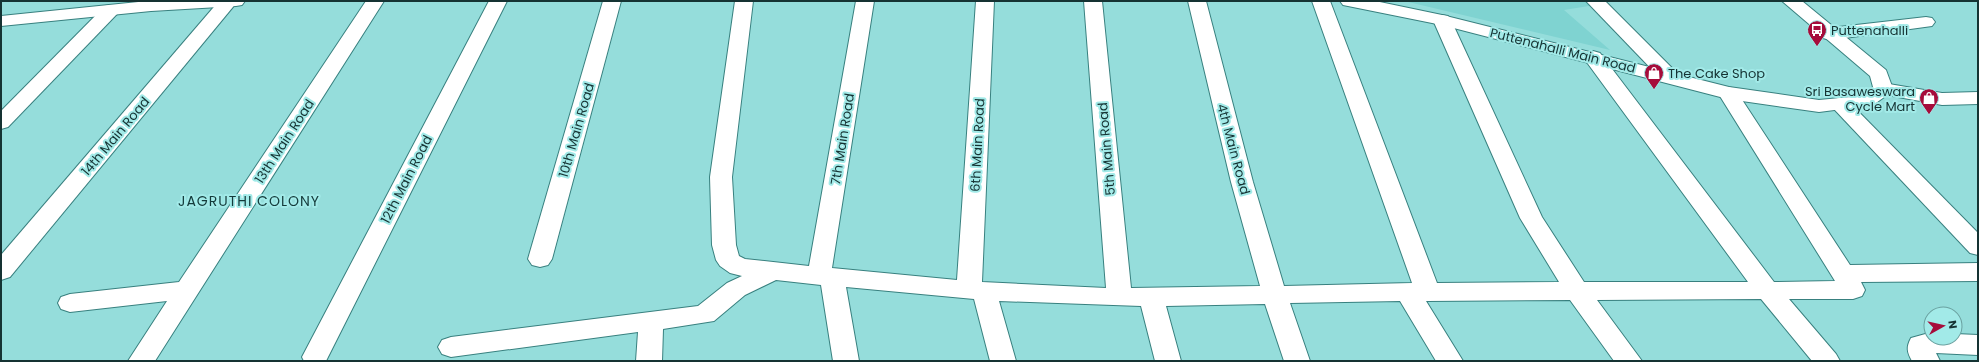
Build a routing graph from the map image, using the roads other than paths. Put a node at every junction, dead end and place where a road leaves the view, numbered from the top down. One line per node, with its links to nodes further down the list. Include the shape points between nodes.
1 (236, 1): 14 (street)
2 (375, 1): 36 (street, 13th Main Road)
3 (498, 1): 48 (street, 12th Main Road)
4 (612, 1): 30 (street, 10th Main Road)
5 (744, 1): 32 (street, via 721,177 724,245 728,260 739,267)
6 (865, 1): 35 (street, 7th Main Road)
7 (985, 1): 37 (street, 6th Main Road)
8 (1094, 1): 43 (street, 5th Main Road)
9 (1197, 1): 41 (street, 4th Main Road, via 1223,111)
10 (1321, 1): 39 (street)
11 (1349, 1): 15 (street, Puttenahalli Main Road)
12 (1595, 1): 23 (street)
13 (1791, 1): 21 (street)
14 (216, 2): 16 (street); 31 (street, 14th Main Road)
15 (1369, 3): 18 (street, Puttenahalli Main Road)
16 (153, 4): 17 (street)
17 (111, 10): 19 (street); 28 (street)
18 (1442, 20): 22 (street, Puttenahalli Main Road); 40 (street, via 1531,218)
19 (1, 21)
20 (1926, 22): 21 (street)
21 (1830, 34): 24 (street, via 1879,74)
22 (1593, 57): 23 (street, Puttenahalli Main Road); 38 (street)
23 (1670, 77): 25 (street, Puttenahalli Main Road)
24 (1883, 90): 26 (street); 27 (street, Puttenahalli Main Road, via 1866,101)
25 (1728, 93): 27 (street, Puttenahalli Main Road, via 1819,106); 34 (street)
26 (1975, 101)
27 (1840, 104): 29 (street)
28 (1, 123)
29 (1978, 247)
30 (540, 259)
31 (1, 271)
32 (772, 271): 35 (street); 45 (street, via 736,289 704,314)
33 (1978, 272): 34 (street)
34 (1842, 274): 38 (street, via 1853,290)
35 (825, 277): 37 (street); 51 (street, 7th Main Road)
36 (187, 290): 44 (street); 49 (street, 13th Main Road)
37 (977, 290): 43 (street); 52 (street, 6th Main Road)
38 (1768, 291): 40 (street); 57 (street)
39 (1418, 292): 40 (street); 41 (street); 55 (street)
40 (1577, 292): 56 (street)
41 (1274, 296): 42 (street); 54 (street, 4th Main Road)
42 (1151, 297): 43 (street); 53 (street)
43 (1119, 298)
44 (70, 303)
45 (651, 322): 47 (street); 50 (street)
46 (1978, 345): 58 (street, via 1920,345 1921,353)
47 (451, 346)
48 (315, 356)
49 (141, 361)
50 (649, 361)
51 (846, 361)
52 (1003, 361)
53 (1168, 361)
54 (1297, 361)
55 (1450, 361)
56 (1629, 361)
57 (1827, 361)
58 (1927, 361)

